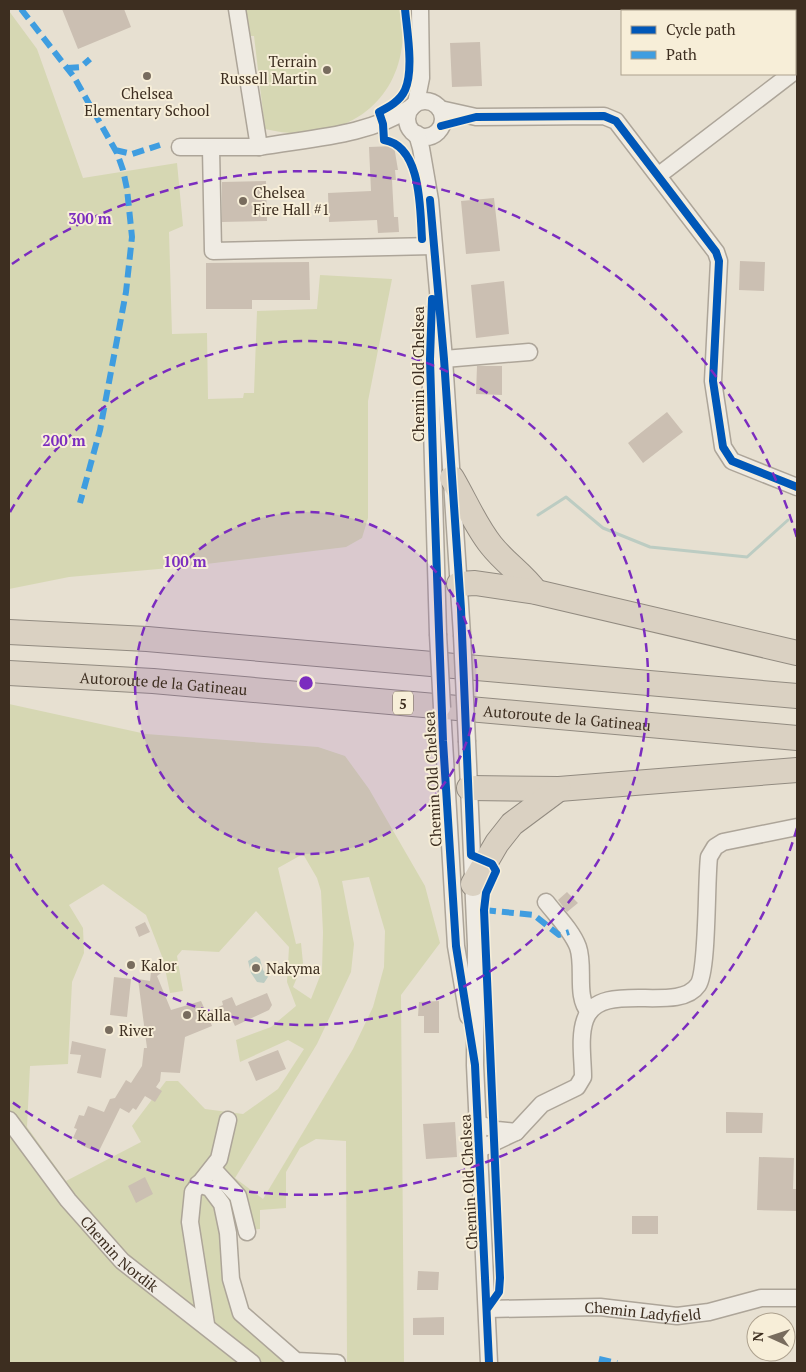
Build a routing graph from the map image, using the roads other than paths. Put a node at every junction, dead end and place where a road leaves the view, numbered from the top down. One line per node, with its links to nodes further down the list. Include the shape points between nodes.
1 (237, 9): 12 (street)
2 (420, 9): 3 (street)
3 (422, 54): 5 (street, via 420,89); 6 (street, via 427,87)
4 (790, 75): 14 (street)
5 (414, 105): 6 (street, via 427,101); 8 (street, via 402,114); 10 (street, via 408,117)
6 (438, 106): 7 (street); 9 (street, via 443,116)
7 (476, 117): 9 (street); 14 (street, via 610,118 616,121)
8 (362, 129): 10 (street); 12 (street)
9 (438, 130): 10 (street, via 425,137); 15 (street, Chemin Old Chelsea, via 431,140 433,177)
10 (415, 132): 15 (street, Chemin Old Chelsea)
11 (180, 147): 13 (street)
12 (259, 147): 13 (street)
13 (211, 148): 16 (street, via 212,252)
14 (659, 175): 20 (street, via 716,252 719,261 713,381 727,455 732,461)
15 (430, 200): 16 (street, Chemin Old Chelsea)
16 (433, 246): 18 (street, Chemin Old Chelsea); 23 (street, Chemin Old Chelsea, via 430,360)
17 (529, 352): 18 (street)
18 (444, 359): 19 (street, Chemin Old Chelsea)
19 (452, 478): 21 (street, Chemin Old Chelsea); 22 (highway, via 486,540)
20 (797, 487)
21 (459, 584): 22 (highway); 23 (street); 31 (street, Chemin Old Chelsea, bridge)
22 (536, 592): 25 (highway)
23 (437, 594): 29 (street, Chemin Old Chelsea, bridge)
24 (9, 632): 27 (highway, via 166,640)
25 (797, 653)
26 (9, 673): 28 (highway, Autoroute de la Gatineau / 5, via 153,681)
27 (797, 696)
28 (797, 738)
29 (445, 765): 31 (street, via 458,782); 37 (street, Chemin Old Chelsea, via 456,946)
30 (797, 770): 32 (highway)
31 (469, 788): 32 (highway); 34 (street, Chemin Old Chelsea)
32 (559, 789): 34 (highway, via 512,824)
33 (797, 827): 36 (street, via 736,838 723,842 712,852 706,882 704,965 695,989 676,996 605,1000)
34 (473, 884): 37 (street, Chemin Old Chelsea)
35 (546, 902): 36 (street, via 579,948 583,1001)
36 (589, 1012): 41 (street, via 582,1031 582,1081 577,1087 542,1104)
37 (475, 1065): 40 (street, Chemin Old Chelsea)
38 (9, 1120): 50 (street, Chemin Nordik, via 68,1200 122,1261)
39 (228, 1120): 43 (street, via 222,1150)
40 (479, 1124): 41 (street); 42 (street, Chemin Old Chelsea)
41 (516, 1132): 42 (street)
42 (480, 1149): 49 (street, Chemin Old Chelsea)
43 (213, 1169): 44 (street); 45 (street)
44 (198, 1184): 46 (street, via 210,1188); 50 (street, via 193,1192 190,1222)
45 (242, 1192): 46 (street); 47 (street)
46 (222, 1204): 52 (street, via 228,1233 231,1279 241,1313 296,1361)
47 (247, 1232)
48 (797, 1300): 49 (street, Chemin Ladyfield, via 761,1298 708,1312 676,1316 600,1307)
49 (487, 1309): 53 (street, Chemin Old Chelsea)
50 (206, 1324): 51 (street, Chemin Nordik)
51 (252, 1363)
52 (336, 1363)
53 (489, 1363)

